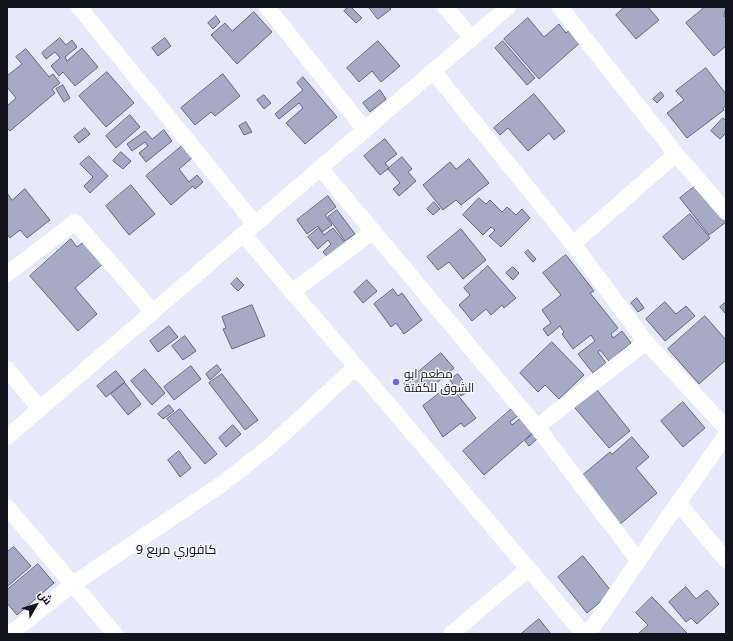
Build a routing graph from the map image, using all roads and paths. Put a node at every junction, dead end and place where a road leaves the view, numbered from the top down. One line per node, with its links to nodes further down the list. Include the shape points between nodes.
1 (79, 7): 12 (street)
2 (267, 7): 8 (street)
3 (445, 7): 6 (street)
4 (508, 7): 6 (street)
5 (560, 7): 9 (street)
6 (472, 38): 7 (street)
7 (433, 71): 8 (street); 14 (street)
8 (365, 130): 10 (street)
9 (676, 154): 11 (street); 14 (street)
10 (320, 168): 12 (street); 13 (street)
11 (726, 212)
12 (249, 229): 16 (street); 17 (street)
13 (372, 232): 16 (street); 22 (street)
14 (574, 244): 18 (street)
15 (7, 274): 17 (street, via 75,222)
16 (292, 292): 19 (street)
17 (153, 312): 21 (street)
18 (646, 342): 22 (street); 23 (street)
19 (356, 367): 30 (street); 31 (street, via 270,447 222,484)
20 (7, 369): 21 (street)
21 (40, 409): 25 (street)
22 (538, 427): 28 (street)
23 (726, 428)
24 (726, 435): 26 (street)
25 (7, 437)
26 (678, 502): 28 (street); 29 (street)
27 (7, 507): 31 (street)
28 (638, 560): 36 (street)
29 (726, 560)
30 (528, 569): 34 (street); 35 (street)
31 (73, 584): 32 (street); 33 (street)
32 (10, 634)
33 (115, 634)
34 (451, 634)
35 (584, 634)
36 (588, 634)

